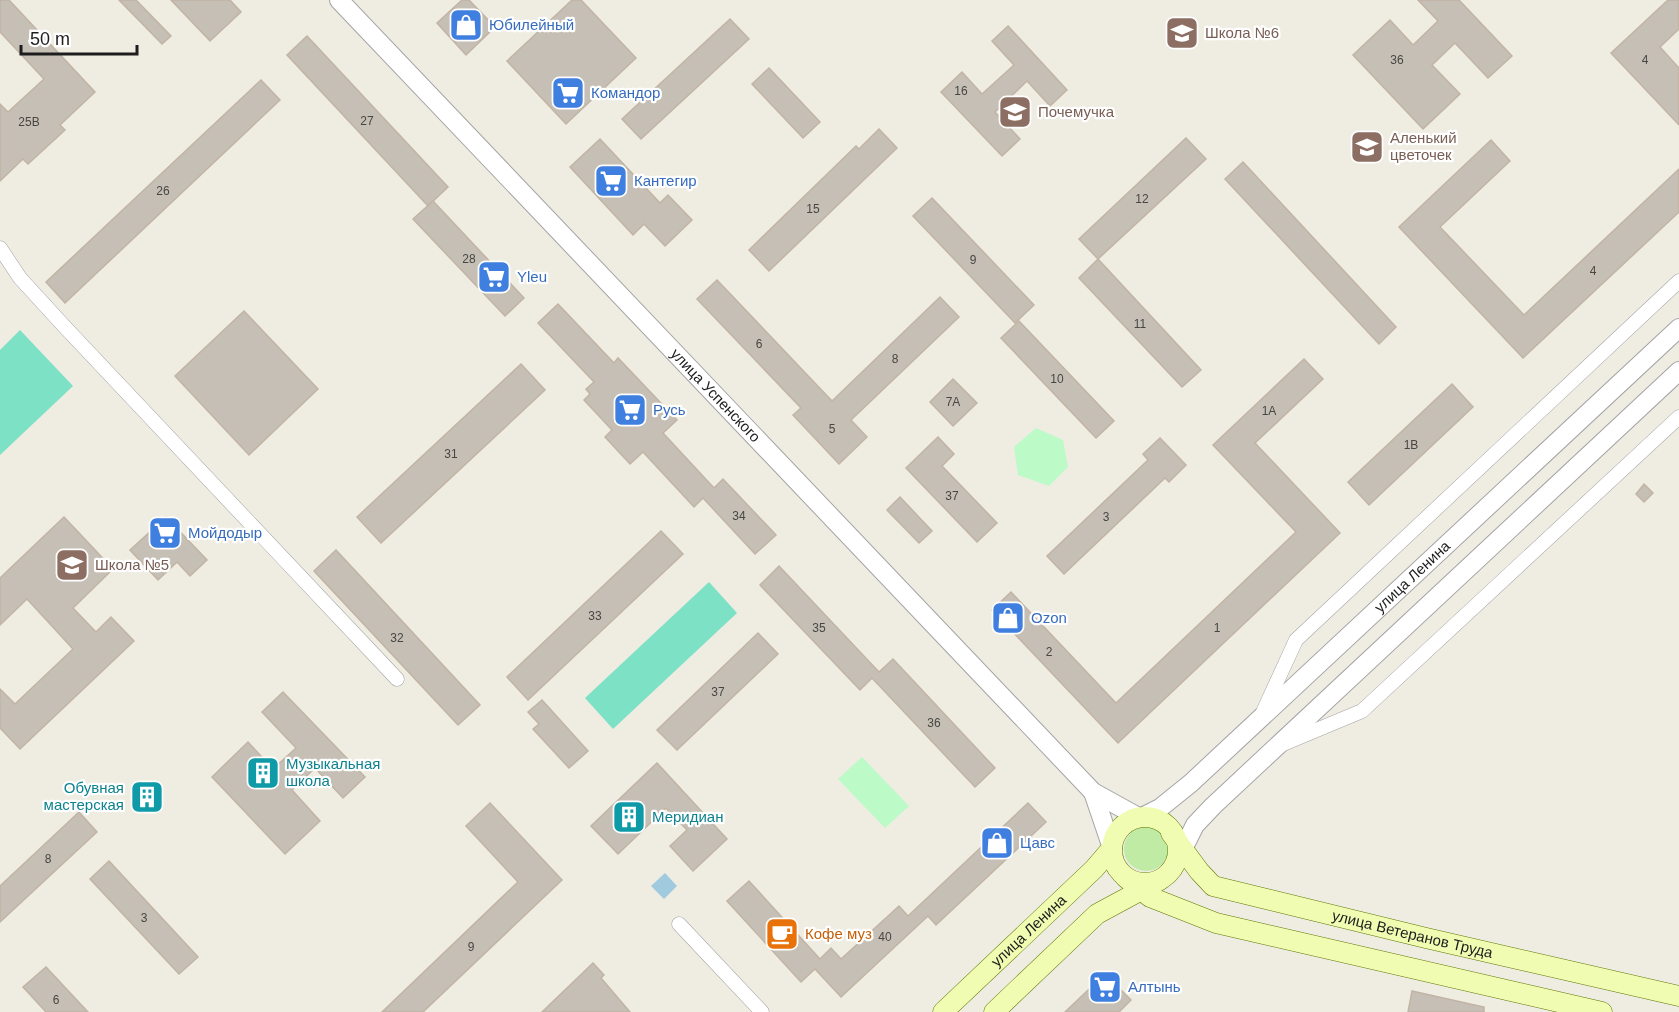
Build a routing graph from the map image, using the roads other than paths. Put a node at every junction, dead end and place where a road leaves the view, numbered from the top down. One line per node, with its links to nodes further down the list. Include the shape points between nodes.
1 (339, 0): 10 (street, улица Успенского)
2 (0, 248): 7 (street, via 20,278 63,325)
3 (1679, 281): 8 (street, via 1296,640)
4 (1679, 328): 8 (street, улица Ленина)
5 (1679, 370): 9 (street)
6 (1679, 417): 9 (street, via 1362,711)
7 (397, 679)
8 (1260, 718): 11 (street, улица Ленина, via 1175,797)
9 (1278, 746): 12 (street, via 1213,806)
10 (1093, 792): 11 (street); 13 (street)
11 (1140, 818): 12 (main road, via 1158,821); 13 (main road, via 1118,831)
12 (1177, 847): 14 (main road, via 1168,875 1160,880); 16 (main road, улица Ветеранов Труда, via 1213,886)
13 (1112, 848): 14 (main road, via 1115,863); 18 (main road, улица Ленина)
14 (1133, 883): 19 (main road); 20 (main road, улица Ветеранов Труда, via 1168,906 1216,923)
15 (679, 924): 17 (street)
16 (1679, 996)
17 (762, 1012)
18 (943, 1012)
19 (994, 1012)
20 (1602, 1012)

